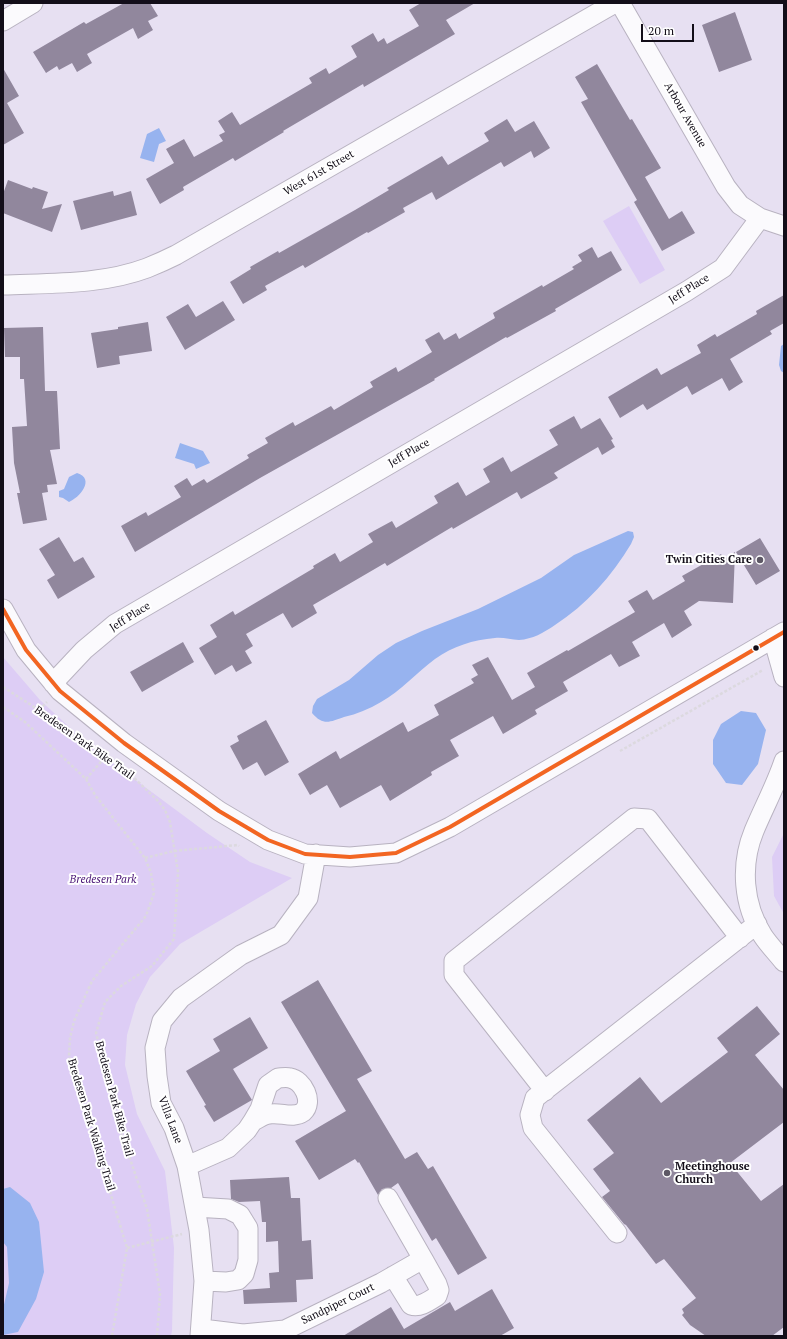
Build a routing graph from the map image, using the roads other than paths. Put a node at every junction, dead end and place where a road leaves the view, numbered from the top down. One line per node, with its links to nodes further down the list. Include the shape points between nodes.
1 (33, 3): 4 (street)
2 (615, 3): 7 (street, West 61st Street, via 176,255 146,268 114,277)
3 (620, 3): 5 (street, Arbour Avenue, via 726,187 740,205)
4 (3, 21)
5 (760, 218): 6 (street, Arbour Avenue); 11 (street, Jeff Place, via 723,268 717,272 115,624 84,650)
6 (784, 226)
7 (3, 285)
8 (3, 609): 11 (street)
9 (778, 635): 10 (street); 13 (street, via 450,827 396,853 350,857)
10 (784, 677)
11 (52, 692): 13 (street, via 219,811 268,840 305,854)
12 (784, 760): 14 (street, via 753,832 746,858 745,885)
13 (316, 854): 19 (street, Villa Lane, via 308,898 281,935 241,955 181,998 162,1021 155,1048 161,1103 174,1128)
14 (757, 924): 15 (street); 16 (street)
15 (740, 938): 17 (street); 17 (street, via 648,819 634,818 454,961 454,975)
16 (784, 962)
17 (545, 1091): 22 (street, via 535,1098 530,1115 533,1128)
18 (253, 1121): 19 (street, via 228,1148)
19 (186, 1166): 21 (street, Villa Lane)
20 (388, 1198): 23 (street)
21 (195, 1207): 25 (street, Villa Lane); 25 (street, via 228,1209 240,1215 248,1228 248,1260 244,1274 238,1280)
22 (617, 1233)
23 (423, 1259): 24 (street, Sandpiper Court); 24 (street, via 439,1290 437,1296 432,1299 416,1307 411,1305)
24 (387, 1279): 26 (street, Sandpiper Court, via 285,1330 243,1334)
25 (204, 1282): 26 (street, Villa Lane)
26 (201, 1332)

